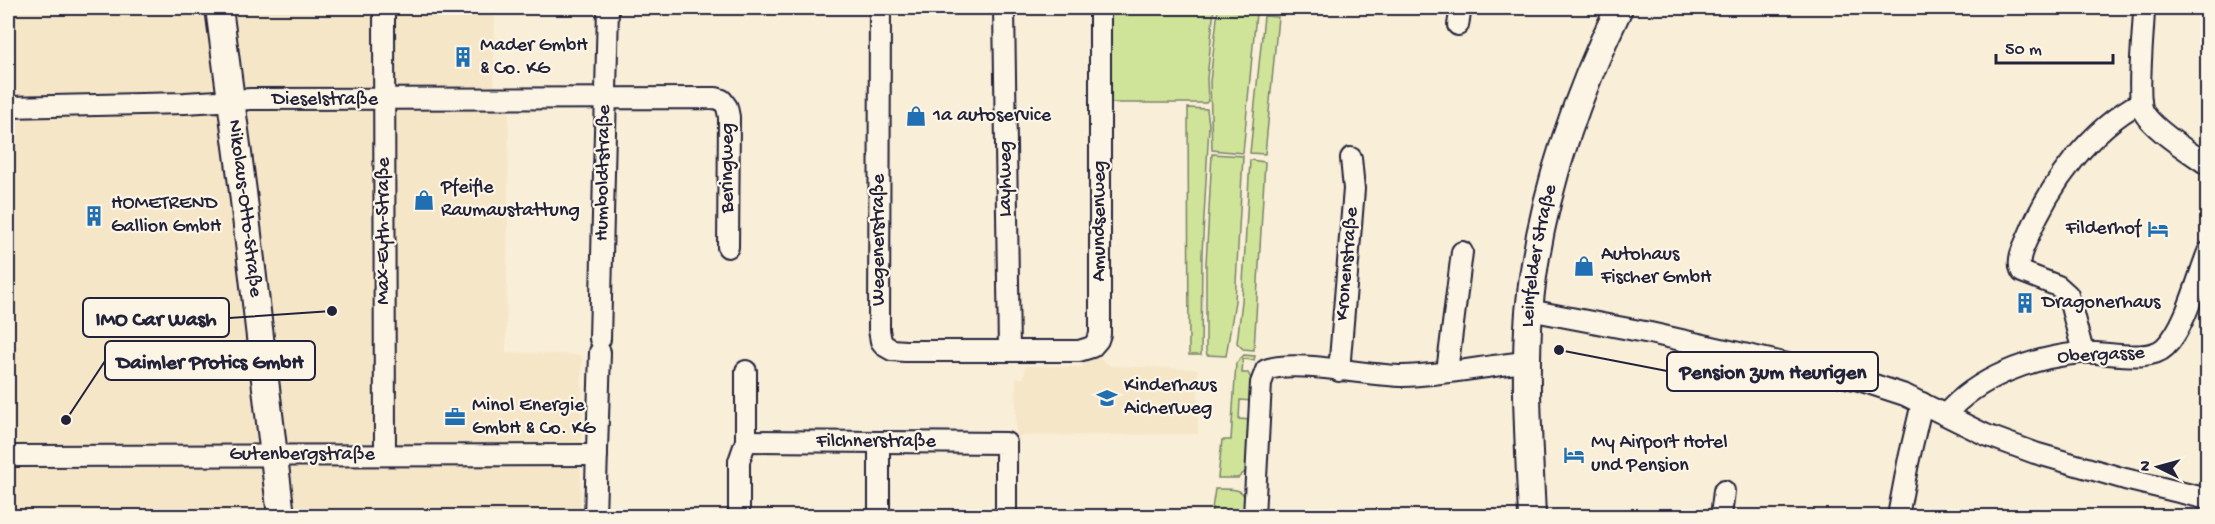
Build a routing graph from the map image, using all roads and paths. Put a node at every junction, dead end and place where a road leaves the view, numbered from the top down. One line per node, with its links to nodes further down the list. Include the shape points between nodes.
1 (219, 8): 11 (main road, Nikolaus-Otto-Straße)
2 (384, 8): 9 (street, Max-Eyth-Straße)
3 (608, 8): 10 (street, Humboldtstraße)
4 (880, 8): 20 (street, Wegenerstraße, via 881,341 892,350)
5 (1005, 8): 20 (street, Layhweg)
6 (1100, 8): 20 (street, Amundsenweg, via 1100,334 1089,349 1079,351)
7 (1619, 8): 19 (main road, Leinfelder Straße, via 1590,70 1564,141 1544,217)
8 (2144, 8): 12 (street)
9 (383, 100): 10 (street, Dieselstraße); 11 (street, Dieselstraße); 31 (street, Max-Eyth-Straße)
10 (606, 100): 16 (street, Beringweg, via 722,100 729,117); 32 (street, Humboldtstraße)
11 (230, 101): 13 (street, Dieselstraße); 30 (main road, Nikolaus-Otto-Straße)
12 (2141, 102): 15 (street, via 2153,123); 21 (street, via 2115,118 2071,164 2040,211 2019,261 2022,272 2058,286 2068,295)
13 (8, 107)
14 (1351, 158): 24 (street, Kronenstraße, via 1354,189)
15 (2208, 165)
16 (728, 247)
17 (1462, 252): 25 (street)
18 (2208, 252): 21 (street, Obergasse, via 2177,331 2164,349 2140,354)
19 (1529, 310): 22 (main road, Leinfelder Straße); 26 (street, via 1807,367 1874,384)
20 (1009, 350)
21 (2082, 352): 27 (street, Obergasse, via 2038,360 2012,370 1966,395)
22 (1527, 362): 25 (street); 42 (main road, Leinfelder Straße)
23 (746, 370): 28 (street)
24 (1339, 371): 25 (street, via 1389,376); 41 (street, via 1279,367 1266,370 1261,383)
25 (1447, 372)
26 (1922, 403): 27 (street); 44 (street)
27 (1946, 414): 35 (street, via 1986,435 2050,459)
28 (746, 441): 29 (street, Filchnerstraße); 38 (street, via 739,461)
29 (879, 443): 39 (street); 40 (street, Filchnerstraße, via 1006,443)
30 (274, 455): 31 (street, Gutenbergstraße); 33 (street, Gutenbergstraße); 36 (main road, Nikolaus-Otto-Straße)
31 (385, 455): 32 (street, Gutenbergstraße)
32 (597, 455): 37 (street, Humboldtstraße)
33 (8, 456)
34 (1724, 491): 43 (street)
35 (2208, 499)
36 (281, 516)
37 (596, 516)
38 (739, 516)
39 (879, 516)
40 (1006, 516)
41 (1254, 516)
42 (1532, 516)
43 (1721, 516)
44 (1898, 516)

